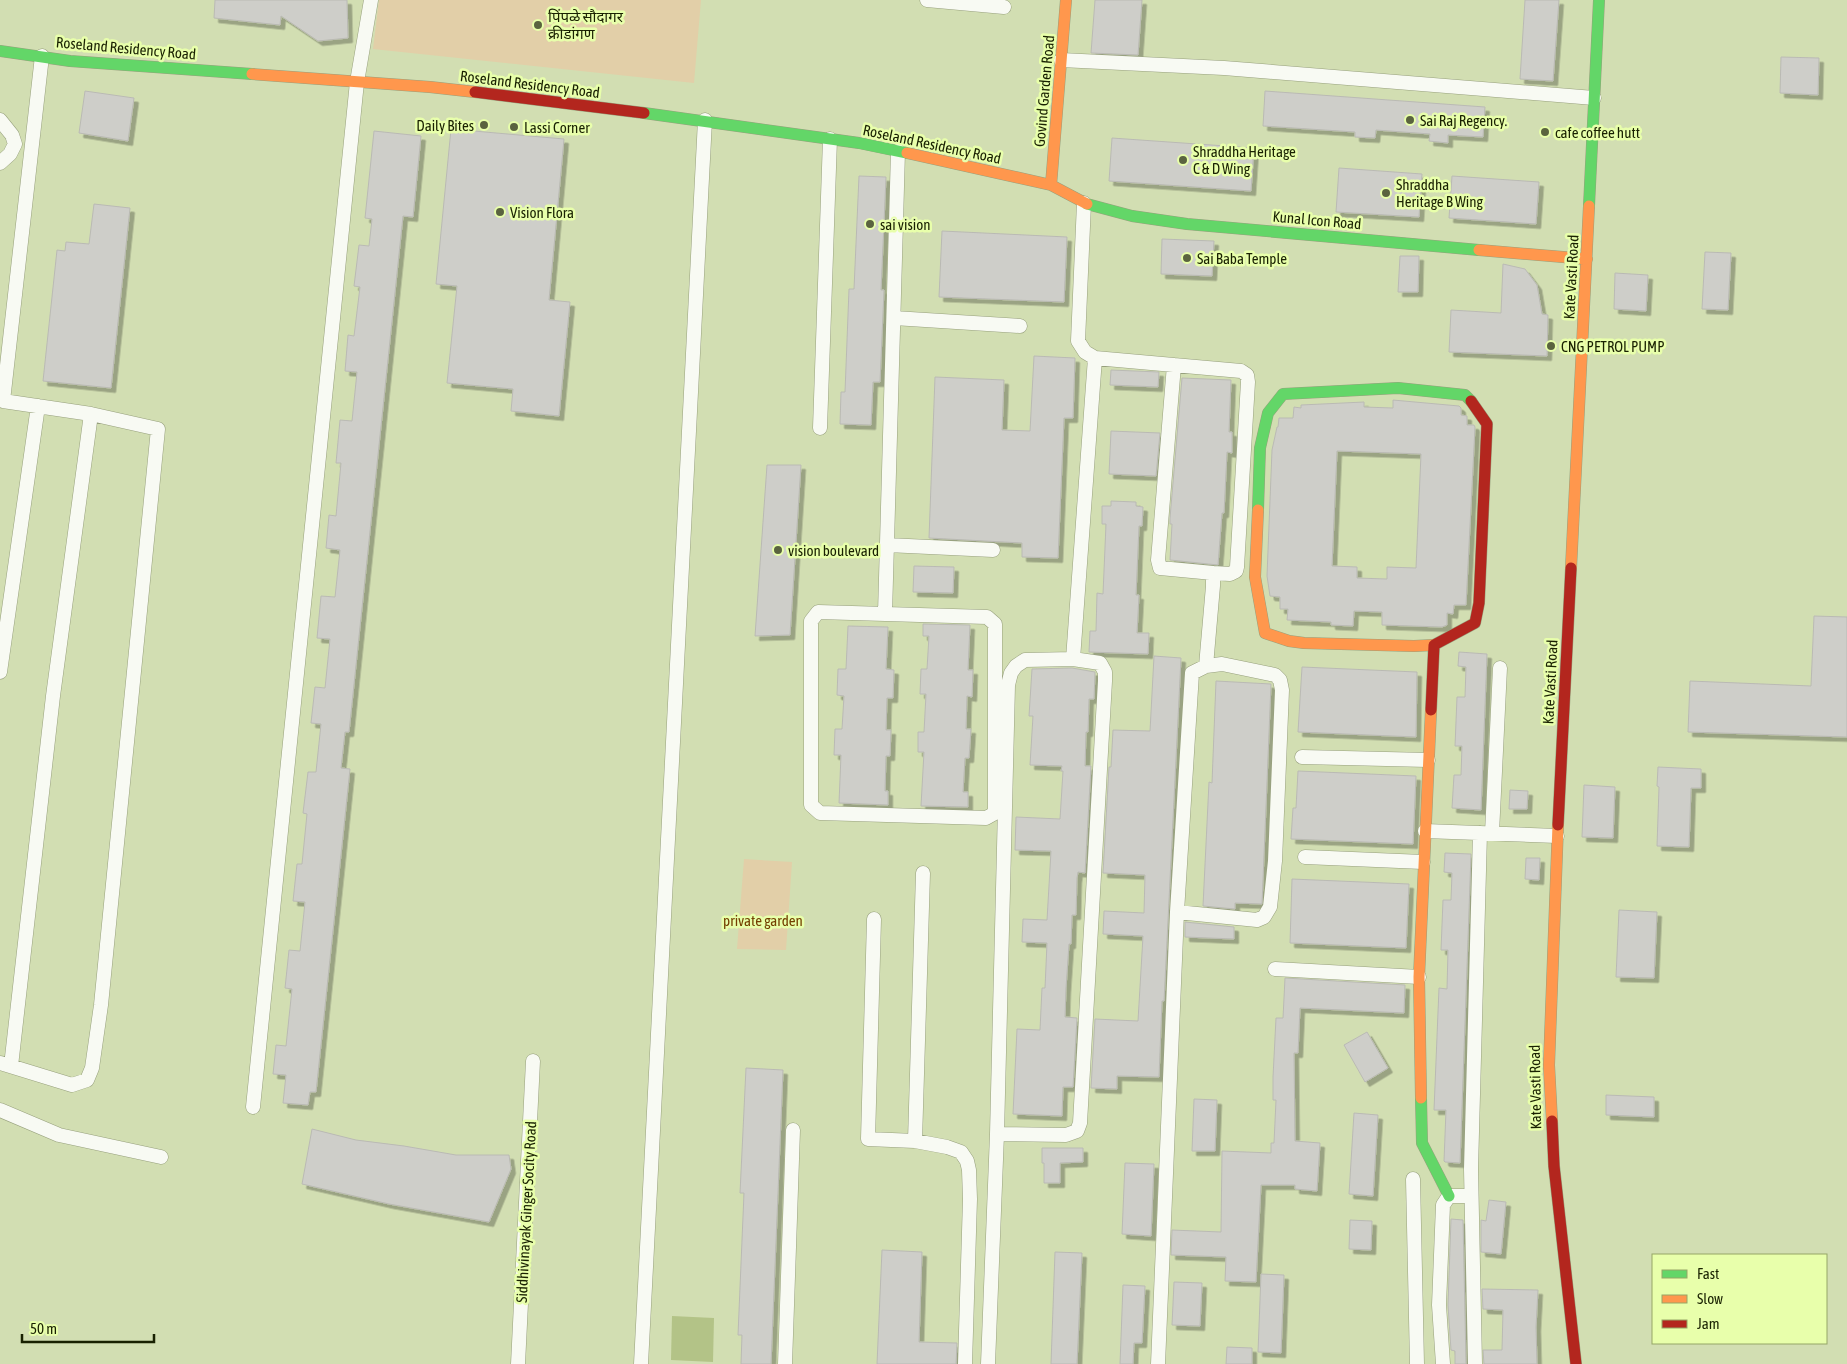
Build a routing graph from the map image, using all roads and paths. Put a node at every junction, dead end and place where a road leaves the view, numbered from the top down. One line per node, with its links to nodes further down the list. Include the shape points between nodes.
1 (371, 0): 9 (street)
2 (927, 0): 5 (street)
3 (1066, 0): 8 (street, Govind Garden Road)
4 (1599, 0): 10 (street, Kate Vasti Road)
5 (1004, 7)
6 (0, 51): 7 (street, Roseland Residency Road)
7 (42, 56): 9 (street, Roseland Residency Road, via 70,61); 23 (street)
8 (1061, 60): 10 (street, via 1224,68); 16 (street, Govind Garden Road)
9 (357, 82): 12 (street, Roseland Residency Road, via 430,87); 50 (street)
10 (1594, 98): 18 (street, Kate Vasti Road)
11 (0, 120): 15 (street, via 15,144)
12 (705, 120): 13 (street, Roseland Residency Road); 60 (street)
13 (830, 139): 14 (street, Roseland Residency Road); 26 (street)
14 (898, 151): 16 (street, Roseland Residency Road); 19 (street)
15 (0, 163)
16 (1051, 185): 17 (street, Kunal Icon Road)
17 (1084, 203): 18 (street, Kunal Icon Road, via 1132,216 1187,224); 21 (street, via 1078,341 1084,352)
18 (1587, 258): 40 (street, Kate Vasti Road)
19 (894, 318): 20 (street); 27 (street)
20 (1020, 326)
21 (1095, 358): 22 (street); 32 (street)
22 (1174, 365): 29 (street, via 1158,560 1160,568); 29 (street, via 1247,374 1238,567 1230,574)
23 (1, 400): 24 (street)
24 (38, 406): 25 (street); 35 (street)
25 (91, 414): 49 (street); 49 (street, via 158,429 96,1049 87,1080 72,1085)
26 (820, 428)
27 (887, 546): 28 (street); 30 (street)
28 (994, 550)
29 (1213, 573): 33 (street)
30 (885, 614): 30 (street, via 818,612 811,621 811,805 820,813 986,818 995,813 995,624 987,617)
31 (1434, 645): 31 (street, via 1475,623 1482,554 1486,424 1465,395 1453,393 1398,388 1284,394 1268,413 1260,448 1255,577 1265,633 1304,643); 37 (street)
32 (1073, 659): 53 (street, via 1025,660 1011,673 1008,684); 53 (street, via 1100,663 1105,672 1080,1123 1077,1131 1066,1135)
33 (1206, 666): 44 (street, via 1192,673); 44 (street, via 1222,664 1275,675 1280,680 1275,861 1270,907 1264,917 1257,920)
34 (1500, 668): 39 (street)
35 (0, 672)
36 (1302, 757): 37 (street)
37 (1428, 760): 38 (street)
38 (1425, 831): 39 (street); 42 (street)
39 (1486, 833): 40 (street); 58 (street)
40 (1557, 836): 68 (street, Kate Vasti Road, via 1550,1008 1550,1121)
41 (1306, 857): 42 (street)
42 (1423, 862): 47 (street)
43 (923, 873): 54 (street)
44 (1177, 912): 64 (street)
45 (874, 919): 54 (street, via 868,1139)
46 (1275, 969): 47 (street)
47 (1419, 977): 57 (street, via 1422,1143)
48 (533, 1061): 59 (street, Siddhivinayak Ginger Socity Road)
49 (6, 1064)
50 (254, 1107)
51 (0, 1110): 55 (street, via 59,1135)
52 (793, 1130): 61 (street)
53 (997, 1134): 63 (street)
54 (915, 1141): 62 (street, via 961,1152 967,1161 970,1199)
55 (161, 1157)
56 (1413, 1179): 65 (street)
57 (1449, 1196): 58 (street); 66 (street, via 1443,1205 1440,1304)
58 (1471, 1196): 67 (street)
59 (518, 1364)
60 (641, 1364)
61 (785, 1364)
62 (965, 1364)
63 (988, 1364)
64 (1158, 1364)
65 (1417, 1364)
66 (1443, 1364)
67 (1475, 1364)
68 (1576, 1364)

